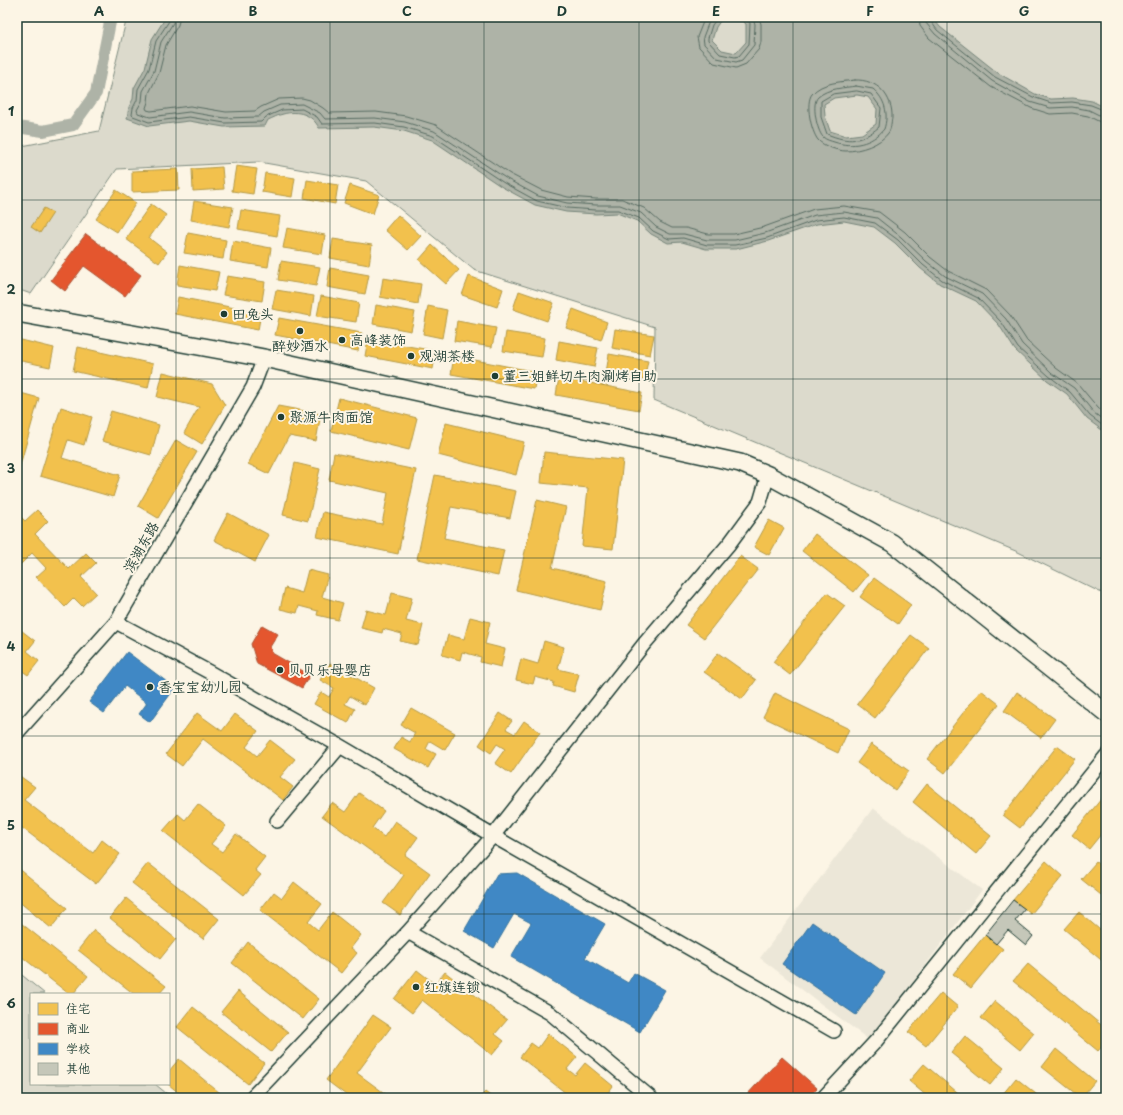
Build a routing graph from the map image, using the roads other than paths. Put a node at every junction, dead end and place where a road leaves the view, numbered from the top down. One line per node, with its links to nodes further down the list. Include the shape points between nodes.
1 (17, 313): 2 (street)
2 (264, 358): 3 (street, via 733,461); 4 (street, 滨湖东路, via 253,387)
3 (768, 475): 5 (street, via 892,543); 10 (street, via 760,502 729,544 644,644)
4 (116, 622): 6 (street, 滨湖东路); 7 (street)
5 (1106, 713)
6 (17, 733)
7 (340, 746): 9 (street); 10 (street)
8 (1106, 756): 15 (street, via 876,1042)
9 (277, 821)
10 (493, 836): 11 (street); 12 (street)
11 (408, 932): 13 (street); 14 (street, via 550,1013)
12 (834, 1031)
13 (251, 1098)
14 (652, 1098)
15 (823, 1098)

